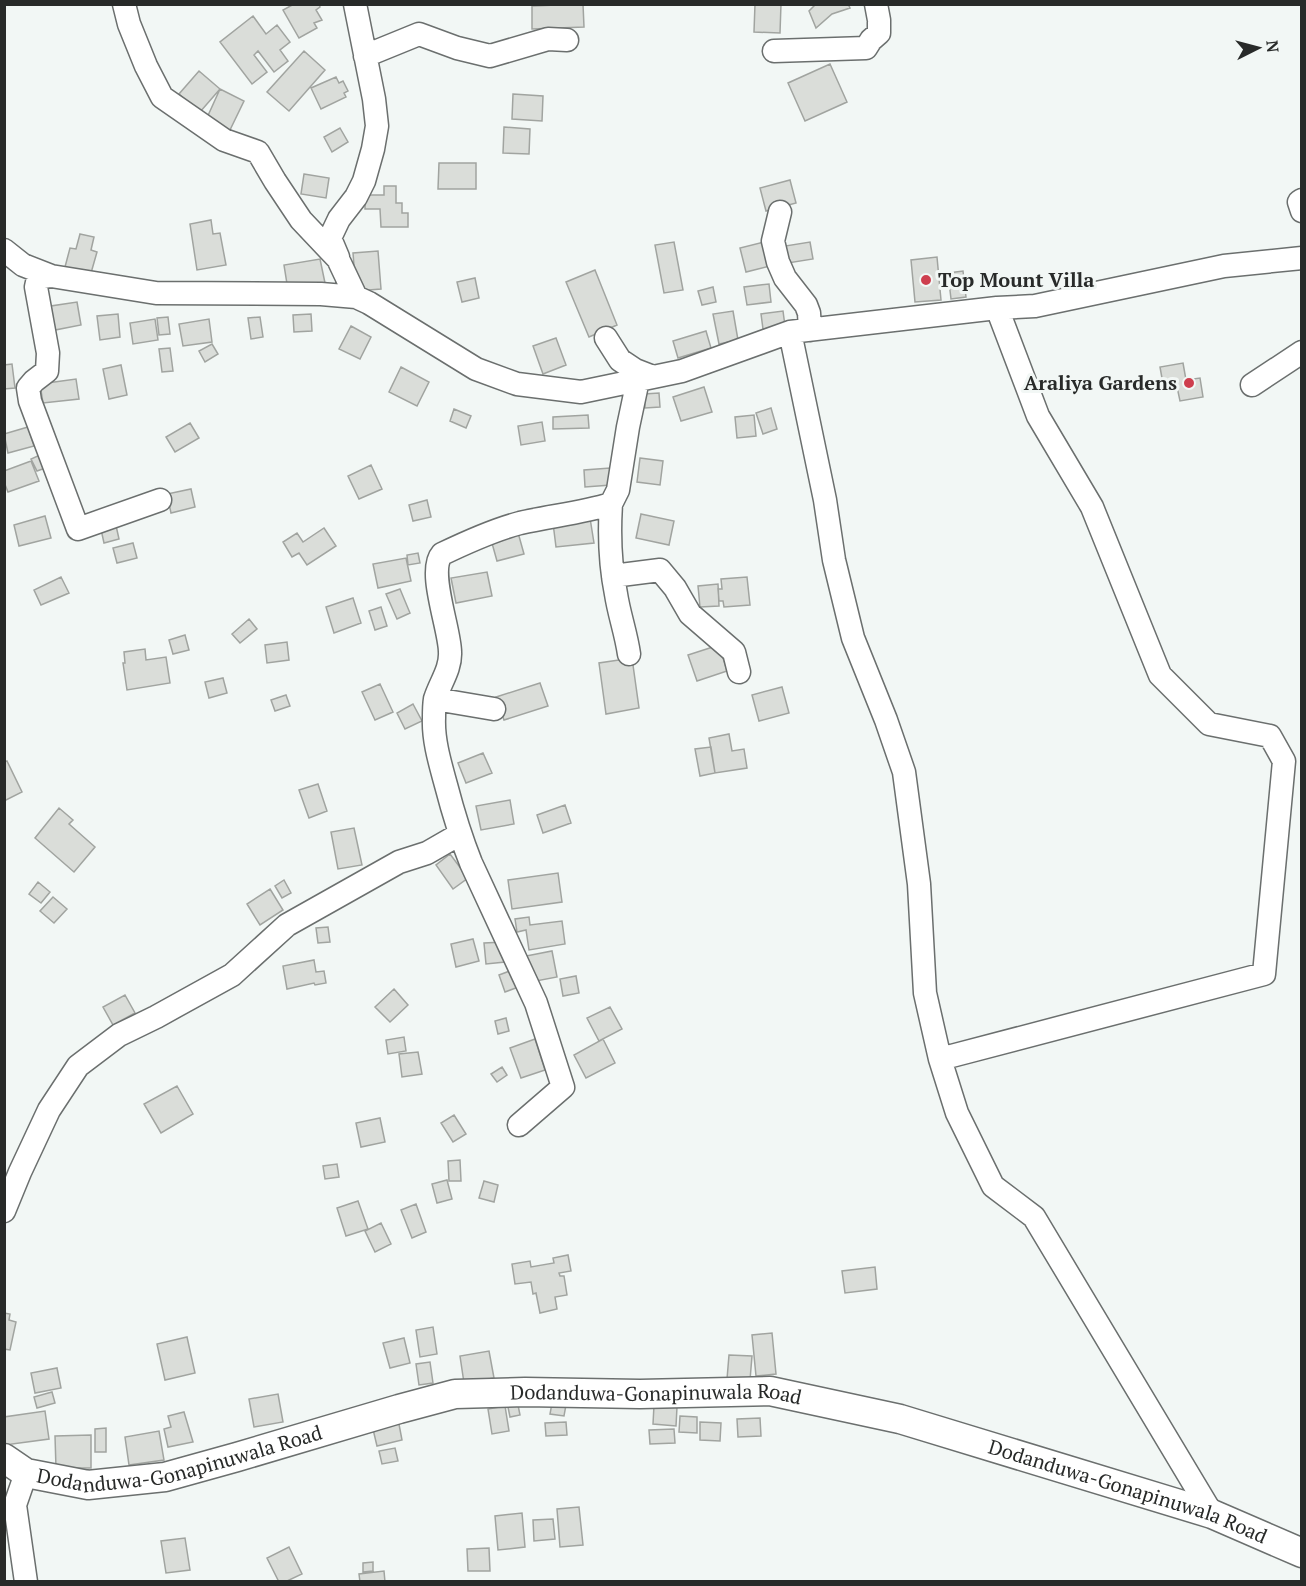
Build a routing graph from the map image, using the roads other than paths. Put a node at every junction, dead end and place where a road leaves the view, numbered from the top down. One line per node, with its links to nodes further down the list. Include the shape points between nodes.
1 (124, 4): 12 (street, via 146,66 162,97 224,140 258,152 301,220)
2 (355, 4): 6 (street)
3 (876, 4): 5 (street, via 879,33 866,48)
4 (567, 40): 6 (street, via 548,39 490,56 419,34)
5 (774, 51)
6 (365, 56): 12 (street, via 377,126 364,181 330,238)
7 (1302, 200): 8 (street)
8 (1302, 211)
9 (780, 212): 16 (street, via 773,241 778,262 809,313)
10 (4, 250): 13 (street, via 23,265)
11 (1302, 258): 15 (street, via 1224,266 1035,306)
12 (338, 259): 14 (street)
13 (51, 276): 14 (street, via 156,293); 21 (street, via 38,278 36,287 48,353 47,371 28,388 78,529)
14 (356, 297): 19 (street, via 477,369 517,384 581,392)
15 (997, 308): 16 (street); 29 (street, via 1038,416 1092,507 1160,675 1209,724 1270,736 1284,761 1264,974)
16 (800, 331): 19 (street, via 682,371); 29 (street, via 834,560 853,638 904,772 919,884 925,993)
17 (606, 338): 19 (street, via 620,360)
18 (1302, 352): 20 (street)
19 (645, 379): 22 (street, via 628,427 618,489)
20 (1252, 385)
21 (160, 500)
22 (611, 504): 23 (street); 26 (street, via 482,535 438,558 440,600 451,653)
23 (613, 576): 24 (street); 25 (street, via 660,570 690,614 734,652)
24 (629, 654)
25 (739, 672)
26 (435, 699): 27 (street); 28 (street, via 437,754)
27 (494, 709)
28 (460, 834): 30 (street, via 536,1003 563,1087); 31 (street, via 427,853 399,862 287,926 232,975 119,1035 78,1066 49,1110)
29 (940, 1059): 33 (street, via 957,1113 993,1186 1034,1217)
30 (519, 1125)
31 (4, 1211)
32 (15, 1466): 33 (main road, Dodanduwa-Gonapinuwala Road, via 88,1485 165,1477 455,1394 770,1391 900,1419); 35 (street, via 15,1506)
33 (1212, 1514): 34 (main road, Dodanduwa-Gonapinuwala Road)
34 (1302, 1554)
35 (26, 1581)

